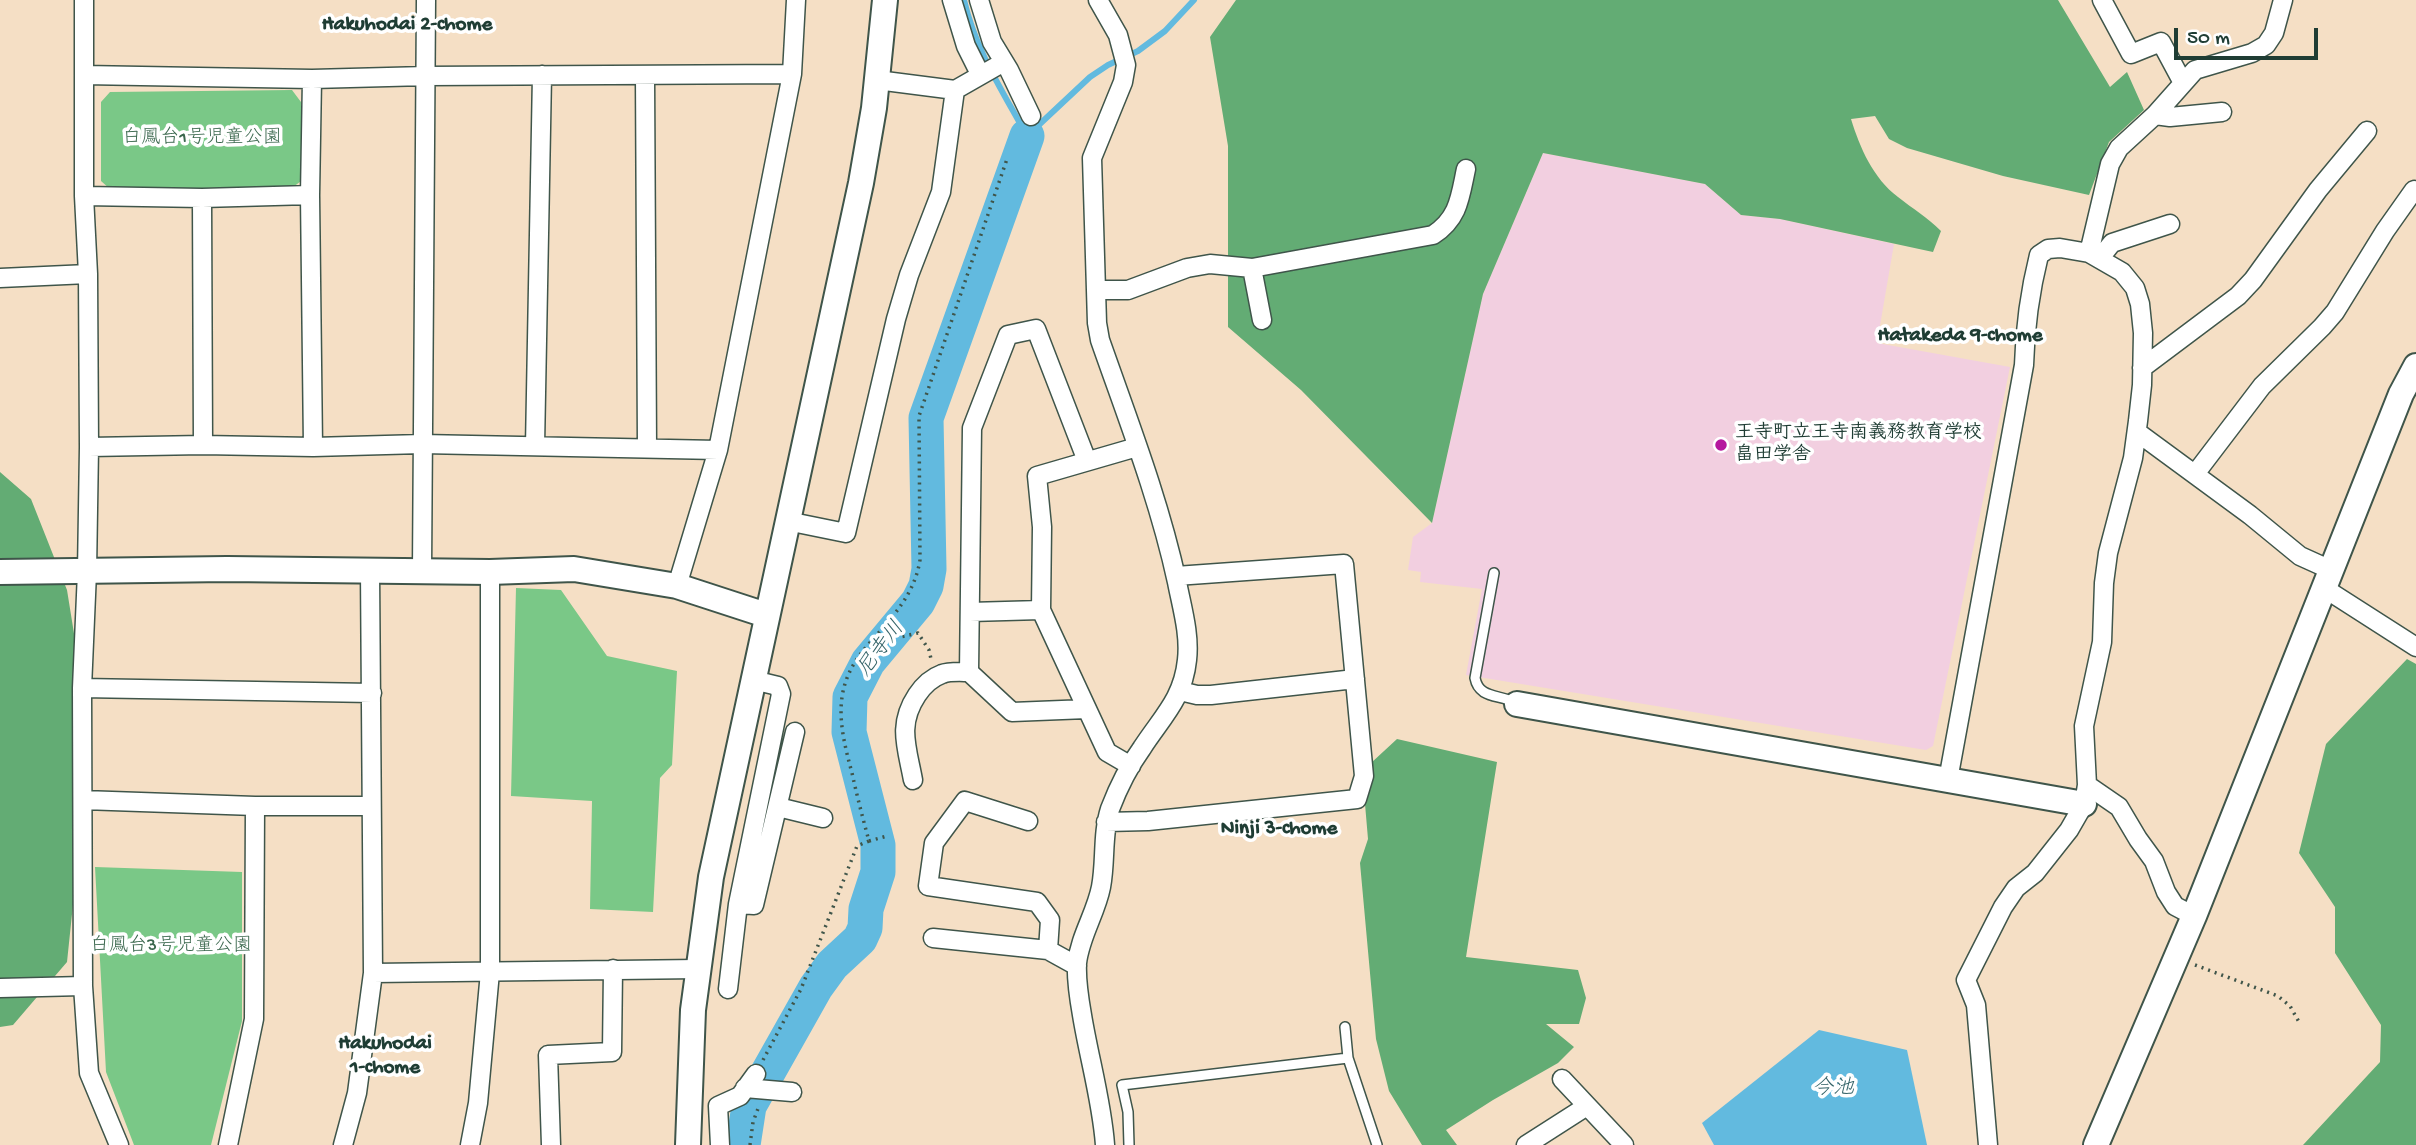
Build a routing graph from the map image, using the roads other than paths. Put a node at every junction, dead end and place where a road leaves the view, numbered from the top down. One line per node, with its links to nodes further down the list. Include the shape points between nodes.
1 (85, 0): 13 (street)
2 (426, 0): 15 (street)
3 (796, 0): 11 (street)
4 (885, 0): 18 (street)
5 (952, 0): 12 (street)
6 (979, 0): 10 (street, via 992,42)
7 (1098, 0): 35 (street, via 1125,58 1123,82 1092,158)
8 (2103, 0): 19 (street, via 2131,54 2161,42)
9 (2283, 0): 19 (street, via 2266,46 2196,70)
10 (1004, 62): 12 (street); 23 (street)
11 (792, 74): 16 (street); 47 (street)
12 (980, 74): 20 (street)
13 (84, 75): 17 (street); 28 (street)
14 (542, 75): 15 (street); 16 (street); 42 (street)
15 (426, 76): 17 (street); 40 (street)
16 (645, 76): 45 (street)
17 (312, 79): 27 (street)
18 (877, 80): 20 (street); 50 (street, via 869,145)
19 (2183, 83): 22 (street)
20 (955, 90): 50 (street, via 941,192 896,319 846,533)
21 (2222, 112): 22 (street)
22 (2155, 115): 31 (street, via 2119,148 2110,164)
23 (1031, 116)
24 (2367, 131): 38 (street, via 2245,288)
25 (1466, 169): 32 (street, via 1458,205 1447,226 1433,235)
26 (2414, 190): 49 (street, via 2335,312 2262,386)
27 (310, 195): 29 (street); 44 (street)
28 (84, 197): 29 (street); 33 (street)
29 (202, 198): 41 (street)
30 (2169, 224): 31 (street, via 2112,243)
31 (2094, 256): 38 (street, via 2122,272 2135,288 2140,304); 75 (street, via 2060,248 2039,255 2025,328 2024,365)
32 (1252, 268): 35 (street, via 1210,264 1128,290); 36 (street)
33 (88, 274): 34 (street); 43 (street)
34 (0, 278)
35 (1097, 290): 46 (street, via 1100,340)
36 (1262, 320)
37 (2416, 366): 58 (street)
38 (2142, 368): 39 (street)
39 (2137, 432): 49 (street); 76 (street, via 2108,553 2102,642 2084,726)
40 (422, 444): 42 (street); 44 (street); 52 (street)
41 (203, 445): 43 (street); 44 (street)
42 (535, 446): 45 (street)
43 (89, 447): 54 (street)
44 (313, 447)
45 (647, 447): 47 (street)
46 (1137, 447): 48 (street); 57 (street)
47 (718, 450): 59 (street)
48 (1087, 461): 60 (street, via 1037,476); 61 (street, via 1036,328 1008,335 972,428)
49 (2195, 474): 58 (street)
50 (787, 521): 62 (street)
51 (370, 571): 52 (street); 54 (street); 69 (street)
52 (422, 571): 55 (street)
53 (0, 572): 54 (street)
54 (88, 572): 67 (street)
55 (490, 572): 59 (street, via 575,569); 91 (street)
56 (1494, 573): 70 (lane, via 1476,687)
57 (1175, 576): 65 (street, via 1344,564); 68 (street, via 1187,643)
58 (2328, 579): 63 (street); 85 (street)
59 (677, 586): 62 (street)
60 (1041, 610): 61 (street); 71 (street)
61 (970, 612): 64 (street)
62 (766, 615): 66 (street)
63 (2416, 646)
64 (969, 672): 71 (street, via 1012,712); 74 (street, via 942,673 923,685 905,718)
65 (1355, 679): 68 (street, via 1211,695); 83 (street, via 1364,776 1357,799)
66 (753, 680): 84 (street, via 778,685 781,694); 90 (street, via 711,877)
67 (82, 688): 69 (street); 77 (street)
68 (1180, 691): 73 (street)
69 (372, 693): 79 (street)
70 (1517, 704): 75 (street)
71 (1087, 709): 73 (street, via 1107,752)
72 (795, 732): 80 (street)
73 (1131, 766): 83 (street)
74 (913, 780)
75 (1948, 780): 76 (street)
76 (2086, 795): 85 (street, via 2119,807 2154,861 2175,906); 113 (street, via 2069,831 2003,907 1966,980 1976,1005)
77 (83, 800): 78 (street); 93 (street)
78 (255, 806): 79 (street); 102 (street, via 254,1019)
79 (370, 806): 92 (street)
80 (778, 807): 81 (street); 84 (street, via 754,905)
81 (823, 818)
82 (1028, 821): 87 (street, via 965,801 934,843 928,886 1037,902 1050,920)
83 (1107, 822): 88 (street, via 1102,885)
84 (738, 904): 95 (street)
85 (2194, 916): 114 (street)
86 (933, 938): 87 (street)
87 (1048, 950): 88 (street)
88 (1077, 966): 108 (street)
89 (613, 969): 90 (street); 91 (street); 105 (street, via 612,1052 548,1055)
90 (698, 969): 106 (street)
91 (490, 972): 92 (street); 104 (street)
92 (373, 973): 103 (street, via 357,1093)
93 (83, 986): 94 (street); 101 (street, via 89,1073)
94 (0, 988)
95 (727, 989)
96 (1345, 1027): 97 (lane)
97 (1348, 1058): 109 (lane, via 1122,1086); 110 (lane)
98 (1562, 1079): 100 (street)
99 (792, 1092): 107 (street, via 767,1090 750,1081 740,1096 718,1107)
100 (1587, 1106): 111 (street); 112 (street)
101 (119, 1145)
102 (228, 1145)
103 (343, 1145)
104 (470, 1145)
105 (551, 1145)
106 (688, 1145)
107 (720, 1145)
108 (1105, 1145)
109 (1129, 1145)
110 (1377, 1145)
111 (1526, 1145)
112 (1624, 1145)
113 (1988, 1145)
114 (2096, 1145)

